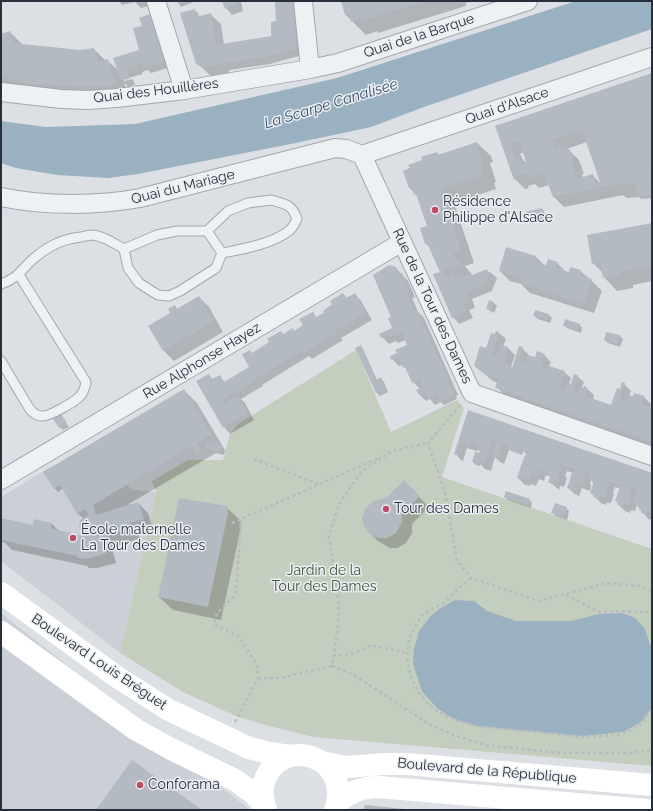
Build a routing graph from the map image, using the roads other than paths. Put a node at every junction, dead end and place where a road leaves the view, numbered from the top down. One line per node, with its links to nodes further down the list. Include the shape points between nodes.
1 (156, 1): 6 (street)
2 (304, 1): 5 (street)
3 (528, 1): 5 (street, Quai de la Barque, via 338,63)
4 (652, 57): 8 (street, Quai d'Alsace)
5 (310, 69): 6 (street, Quai des Houillères)
6 (184, 90): 7 (street, Quai des Houillères, via 95,100 46,98)
7 (1, 92)
8 (362, 154): 9 (street, Quai du Mariage, via 335,148 116,203 48,202); 11 (street, Rue de la Tour des Dames)
9 (1, 197)
10 (206, 231): 12 (lane, via 177,231 157,235); 13 (lane); 13 (lane, via 228,211 248,203 271,200 287,204 294,211 297,219 290,229 276,238 247,249)
11 (402, 242): 17 (street, Rue de la Tour des Dames, via 472,393); 18 (street, Rue Alphonse Hayez)
12 (124, 249): 13 (lane, via 128,268 139,283 158,295 169,296 216,268); 14 (lane, via 93,235 64,240 47,248 30,261)
13 (222, 253)
14 (19, 275): 15 (lane); 16 (lane, via 86,382 84,390 80,397 50,415 34,414)
15 (1, 284)
16 (1, 361)
17 (652, 456)
18 (1, 480)
19 (1, 593): 21 (main road, Boulevard Louis Bréguet, via 117,678 169,710 261,752)
20 (1, 632): 24 (main road, via 135,729 235,780 253,793)
21 (290, 756): 22 (main road, Boulevard de la République, via 307,756); 24 (main road, via 279,762 267,775 262,793)
22 (322, 762): 23 (main road, Boulevard de la République, via 346,767 407,764); 25 (main road, via 331,770 336,780 338,791)
23 (652, 785)
24 (265, 808)
25 (335, 808): 26 (main road, Boulevard de la République, via 348,794 363,788 378,787)
26 (647, 810)

